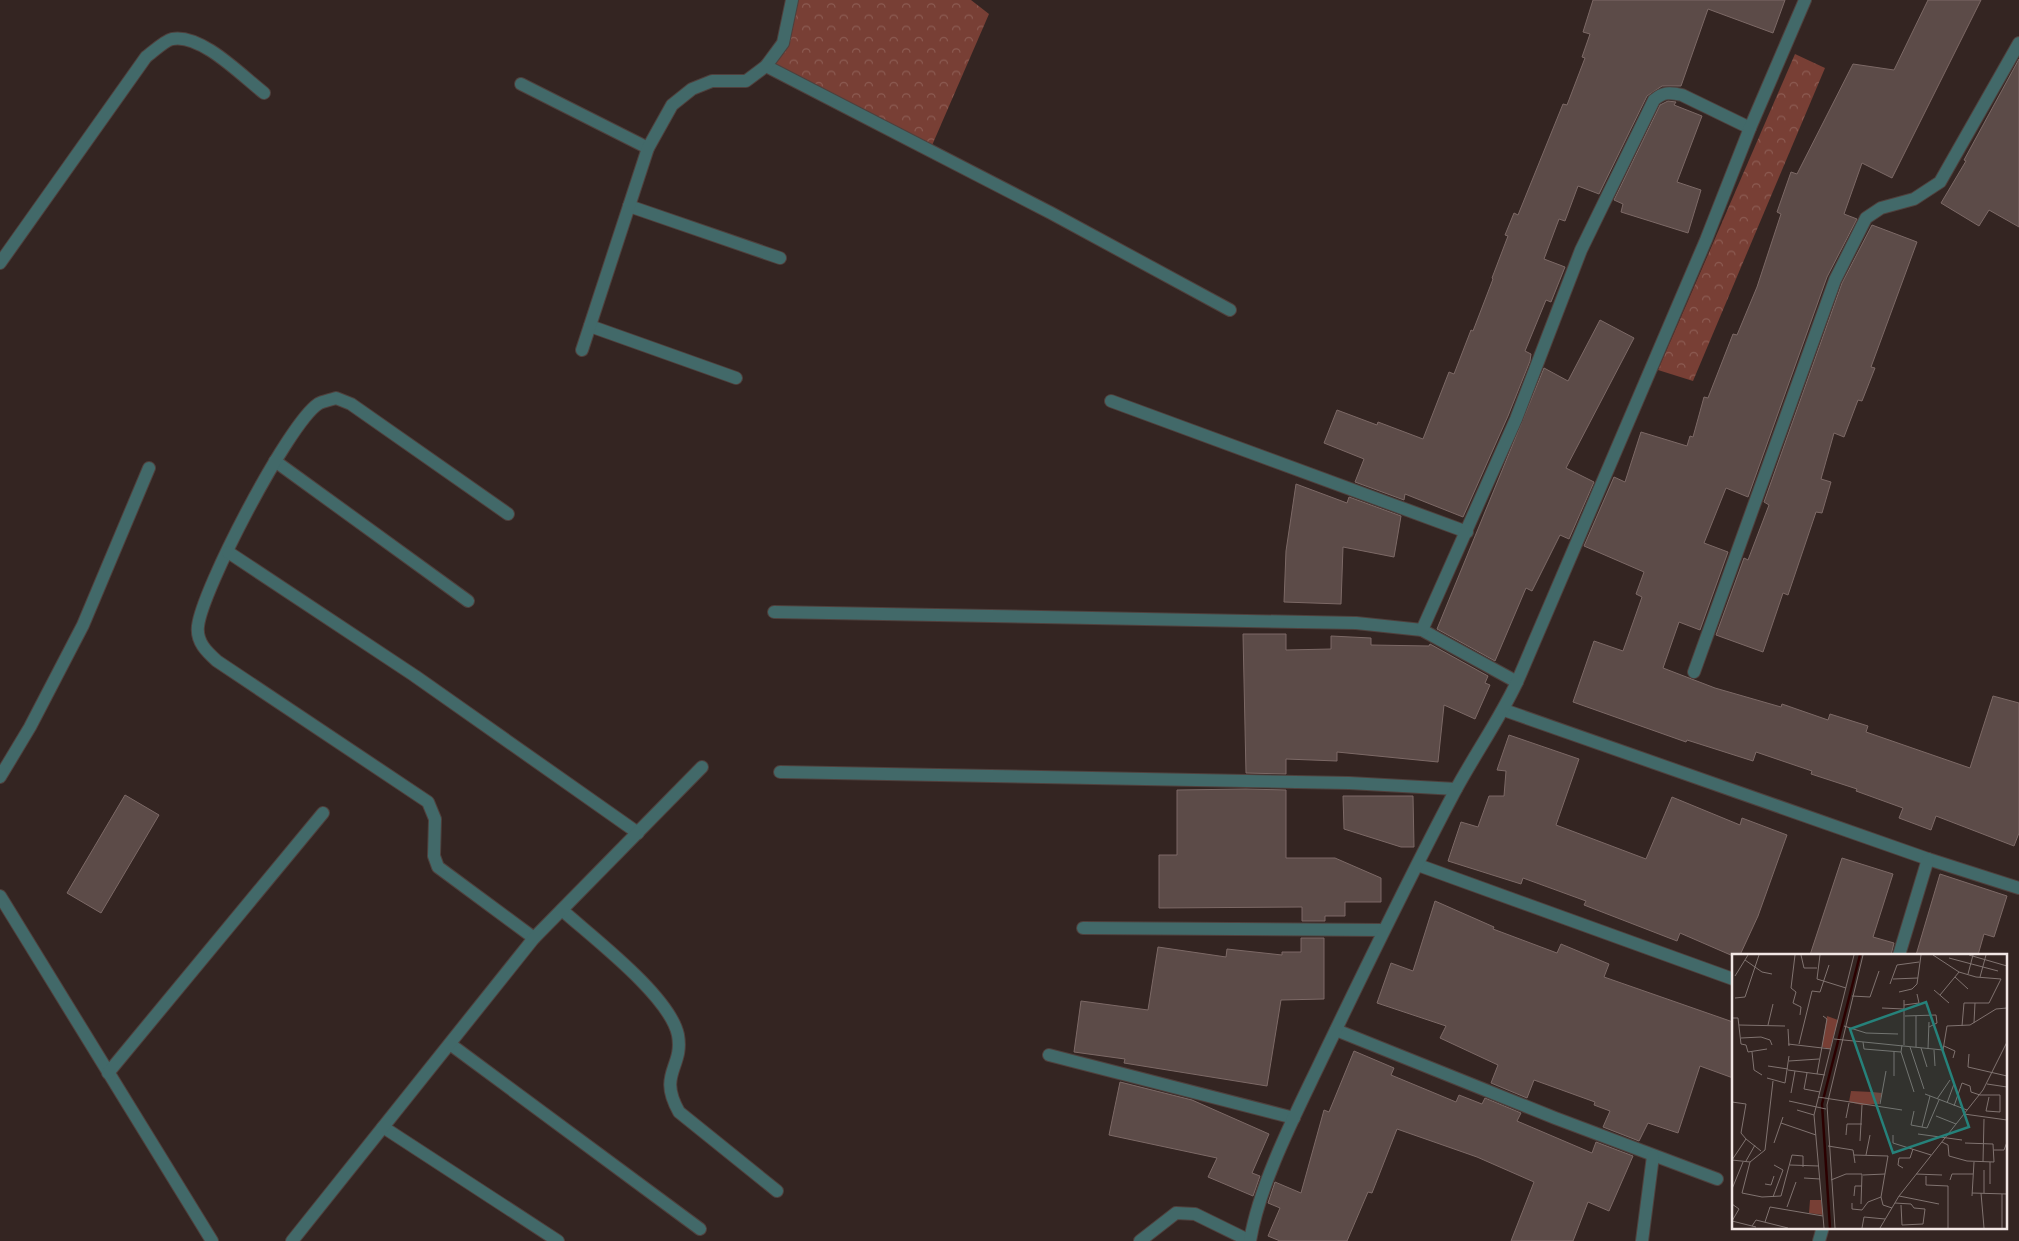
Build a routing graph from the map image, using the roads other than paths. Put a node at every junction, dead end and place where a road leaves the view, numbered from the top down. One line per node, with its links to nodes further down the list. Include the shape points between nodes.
1 (792, 0): 4 (street, via 783,43)
2 (1805, 0): 7 (street)
3 (2019, 43): 25 (street, via 1940,182 1914,199 1881,208 1866,218 1835,280)
4 (766, 66): 8 (street, via 746,81 712,81 692,89 672,105); 12 (street)
5 (521, 84): 8 (street)
6 (264, 93): 11 (street, via 211,51 192,40 171,39 146,57)
7 (1750, 128): 20 (street, via 1682,95 1662,94 1654,100 1581,250 1516,419); 26 (street, via 1706,240)
8 (648, 148): 9 (street)
9 (629, 206): 10 (street); 13 (street)
10 (780, 258)
11 (0, 263)
12 (1230, 310)
13 (590, 326): 14 (street); 15 (street)
14 (582, 350)
15 (736, 378)
16 (1110, 402): 20 (street)
17 (275, 461): 19 (street, via 299,425 318,404 336,398 351,404); 21 (street); 22 (street)
18 (149, 468): 30 (street, via 83,625 30,728)
19 (508, 514)
20 (1467, 532): 24 (street)
21 (228, 552): 33 (street, via 415,676); 41 (street, via 202,608 197,628 202,646 217,661 428,802 435,819 434,856 438,868)
22 (468, 601)
23 (774, 612): 24 (street, via 1321,622)
24 (1422, 630): 26 (street)
25 (1694, 672)
26 (1517, 682): 27 (street)
27 (1504, 710): 31 (street); 34 (street)
28 (702, 767): 33 (street)
29 (780, 772): 31 (street, via 1349,783)
30 (0, 777)
31 (1456, 789): 35 (street)
32 (323, 813): 47 (street)
33 (638, 833): 38 (street)
34 (1928, 859): 36 (street); 42 (street)
35 (1418, 865): 40 (street); 43 (street)
36 (2019, 888)
37 (0, 896): 47 (street)
38 (562, 910): 41 (street); 52 (street, via 645,985 669,1012 678,1035 677,1056 670,1079 671,1097 679,1112)
39 (1083, 928): 40 (street)
40 (1383, 930): 44 (street)
41 (534, 938): 45 (street)
42 (1899, 954)
43 (1732, 978)
44 (1336, 1030): 48 (street); 50 (street)
45 (450, 1044): 49 (street); 54 (street)
46 (1050, 1055): 48 (street)
47 (108, 1073): 55 (street)
48 (1294, 1118): 59 (street, via 1255,1212)
49 (384, 1127): 56 (street); 57 (street)
50 (1653, 1156): 51 (street); 60 (street)
51 (1716, 1179)
52 (777, 1191)
53 (1823, 1228): 61 (street)
54 (700, 1229)
55 (209, 1239)
56 (292, 1241)
57 (558, 1241)
58 (1140, 1241): 59 (street, via 1176,1213 1195,1214)
59 (1250, 1241)
60 (1642, 1241)
61 (1819, 1241)

